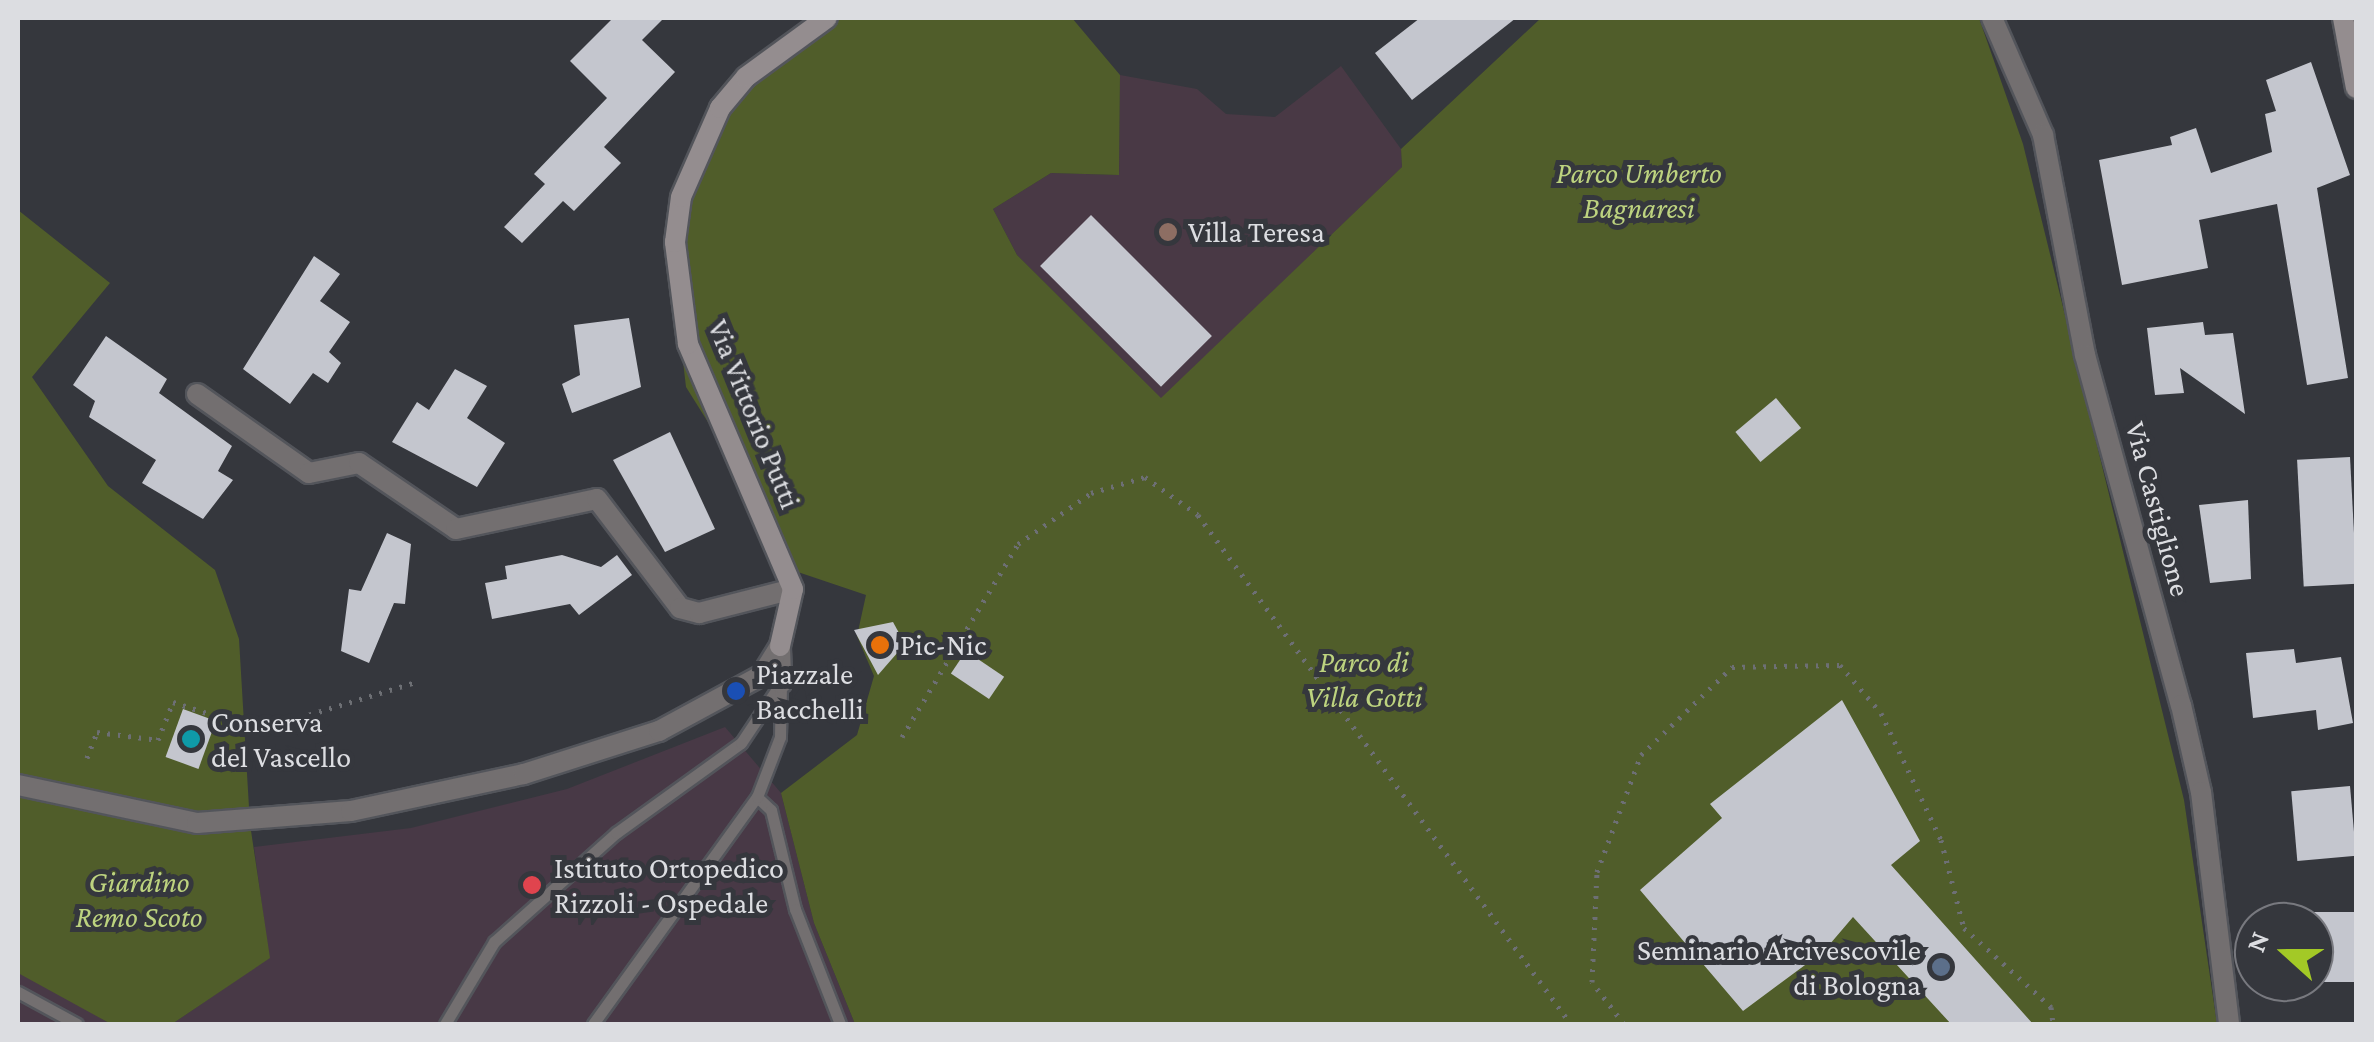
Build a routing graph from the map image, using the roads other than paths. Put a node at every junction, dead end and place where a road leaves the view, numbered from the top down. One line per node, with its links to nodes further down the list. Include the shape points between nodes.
1 (827, 18): 6 (street, Via Vittorio Putti, via 746,77 720,108 681,198 674,242 688,344)
2 (1992, 18): 16 (street, Via Castiglione, via 2044,135 2084,355 2181,705 2201,792)
3 (2343, 18): 4 (street)
4 (2356, 88)
5 (197, 394): 6 (street, via 309,474 359,463 456,529 597,499 680,608 699,612)
6 (793, 588): 7 (street)
7 (780, 646): 8 (street); 9 (street, via 762,675 659,731 524,774 352,810 197,823)
8 (781, 683): 10 (lane, via 780,737); 13 (lane, via 741,743 616,833 494,942)
9 (18, 785)
10 (757, 797): 14 (lane); 15 (lane, via 777,828 796,909)
11 (18, 992): 12 (lane)
12 (77, 1024)
13 (445, 1024)
14 (593, 1024)
15 (840, 1024)
16 (2229, 1024)

